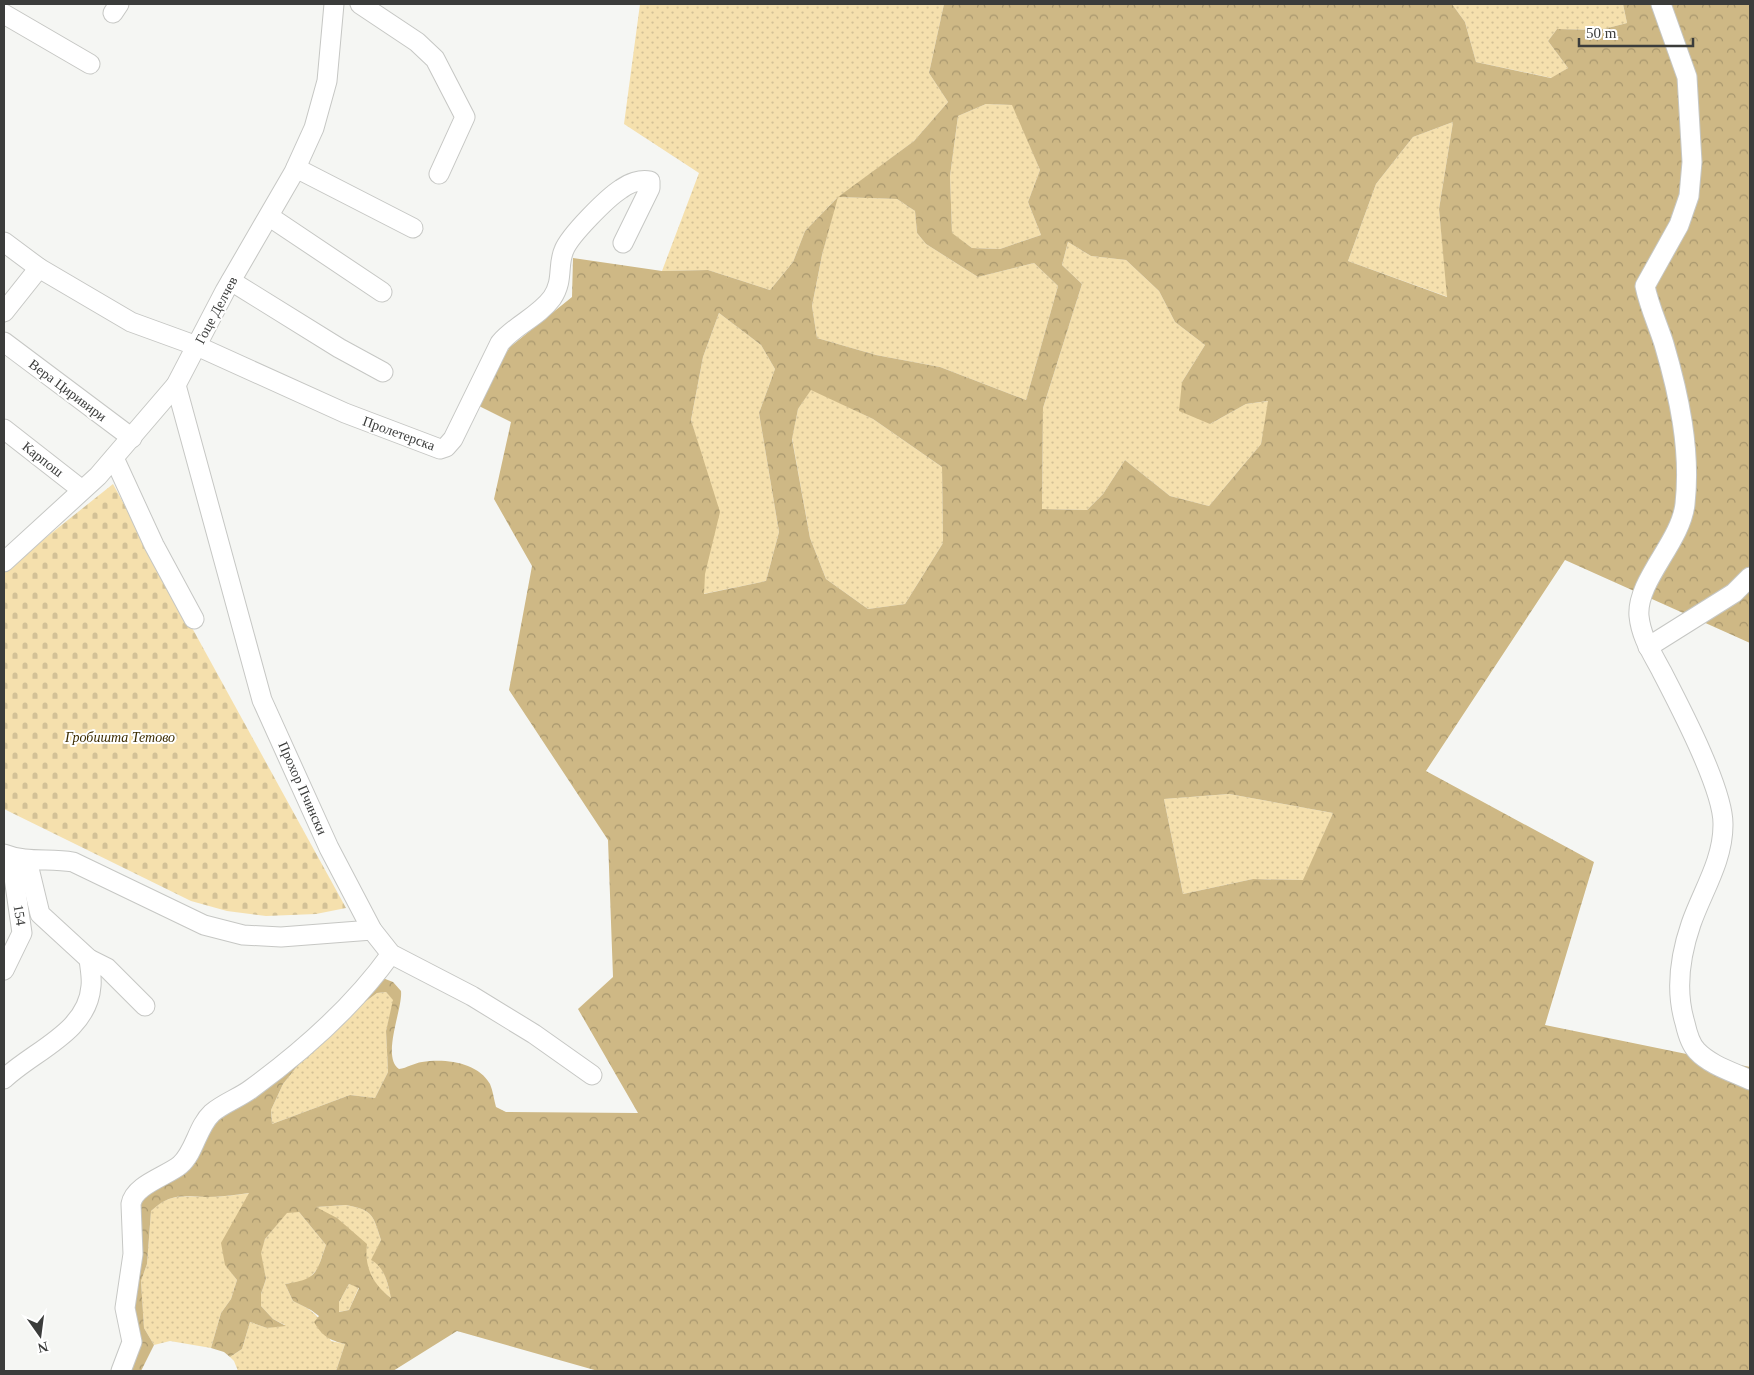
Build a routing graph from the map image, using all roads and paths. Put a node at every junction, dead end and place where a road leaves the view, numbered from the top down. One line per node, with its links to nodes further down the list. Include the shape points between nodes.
1 (334, 4): 6 (street, Гоце Делчев, via 327,81 314,128)
2 (360, 4): 7 (street, via 417,42 436,60 465,117)
3 (1661, 4): 27 (street, via 1688,77 1692,162 1689,196 1679,225 1645,286 1676,386 1686,454 1685,506 1675,535 1644,590 1639,613 1642,635)
4 (4, 14): 5 (street)
5 (90, 64)
6 (296, 168): 8 (street, Гоце Делчев); 9 (street)
7 (440, 174)
8 (270, 217): 13 (street, Гоце Делчев); 14 (street)
9 (413, 228)
10 (4, 242): 12 (street, Пролетерска)
11 (623, 242): 17 (street, Пролетерска, via 650,188 650,181 621,188 568,244 562,257 556,291 546,305 500,343 453,440 444,448 434,448 344,413)
12 (39, 268): 15 (street); 17 (street, Пролетерска, via 131,322)
13 (231, 281): 17 (street, Гоце Делчев); 18 (street)
14 (382, 292)
15 (4, 312)
16 (4, 342): 21 (street, Вера Циривири)
17 (197, 346): 19 (street, Гоце Делчев)
18 (383, 372)
19 (176, 386): 21 (street, Гоце Делчев); 29 (street, Прохор Пчински, via 262,700 329,848)
20 (4, 429): 23 (street, Карпош)
21 (132, 438): 22 (street, Гоце Делчев)
22 (114, 458): 23 (street, Гоце Делчев); 26 (street, via 154,545)
23 (82, 490): 24 (street, Гоце Делчев)
24 (4, 562)
25 (1750, 577): 27 (street, via 1734,593)
26 (194, 619)
27 (1648, 647): 36 (street, via 1682,711 1718,796 1723,824 1718,855 1691,925 1683,958 1678,984 1683,1016 1696,1050 1712,1062)
28 (14, 857): 29 (street, via 73,862 204,925 243,935); 31 (street, via 40,914); 32 (street, 154, via 22,933)
29 (372, 930): 30 (street, Прохор Пчински)
30 (391, 954): 34 (street, Прохор Пчински, via 480,1001); 37 (street, via 319,1035 251,1089 213,1113 198,1132 184,1160 133,1198 133,1254 125,1308 132,1342)
31 (89, 959): 33 (street, via 106,968); 35 (street, via 92,986 87,1007 77,1023)
32 (4, 970)
33 (145, 1006)
34 (592, 1075)
35 (4, 1079)
36 (1750, 1080)
37 (121, 1371)

